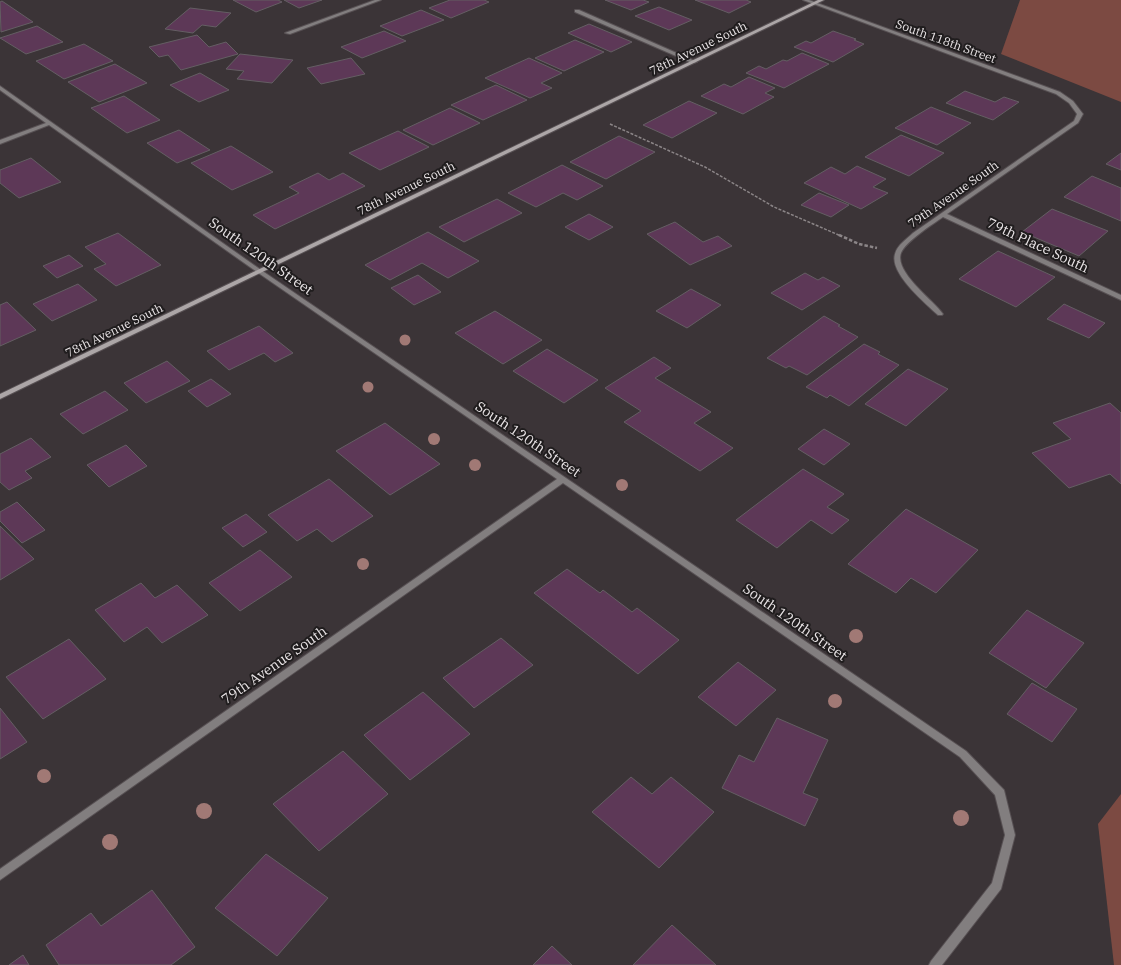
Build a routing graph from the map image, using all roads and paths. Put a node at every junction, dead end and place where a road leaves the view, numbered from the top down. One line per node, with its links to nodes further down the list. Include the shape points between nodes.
1 (379, 0): 6 (street)
2 (805, 0): 4 (street, South 118th Street)
3 (822, 0): 4 (street, 78th Avenue South)
4 (814, 4): 7 (street, 78th Avenue South); 9 (street, South 118th Street, via 1058,93 1069,99)
5 (577, 11): 7 (street)
6 (288, 33)
7 (694, 62): 10 (street, 78th Avenue South)
8 (0, 88): 11 (street, South 120th Street)
9 (1076, 107): 13 (street, 79th Avenue South, via 1080,114 1076,122)
10 (586, 113): 14 (path, via 705,166 774,207 859,244); 15 (street, 78th Avenue South)
11 (50, 123): 12 (street); 15 (street, South 120th Street)
12 (0, 142)
13 (944, 215): 14 (street, 79th Avenue South, via 915,234); 16 (street, 79th Place South)
14 (898, 252): 17 (street, via 896,258 901,273)
15 (259, 271): 18 (street, 78th Avenue South); 19 (street, South 120th Street)
16 (1121, 298)
17 (940, 314)
18 (0, 397)
19 (563, 479): 20 (street, 79th Avenue South); 21 (street, South 120th Street, via 963,754 1000,792 1010,835 998,885)
20 (0, 875)
21 (935, 965)

